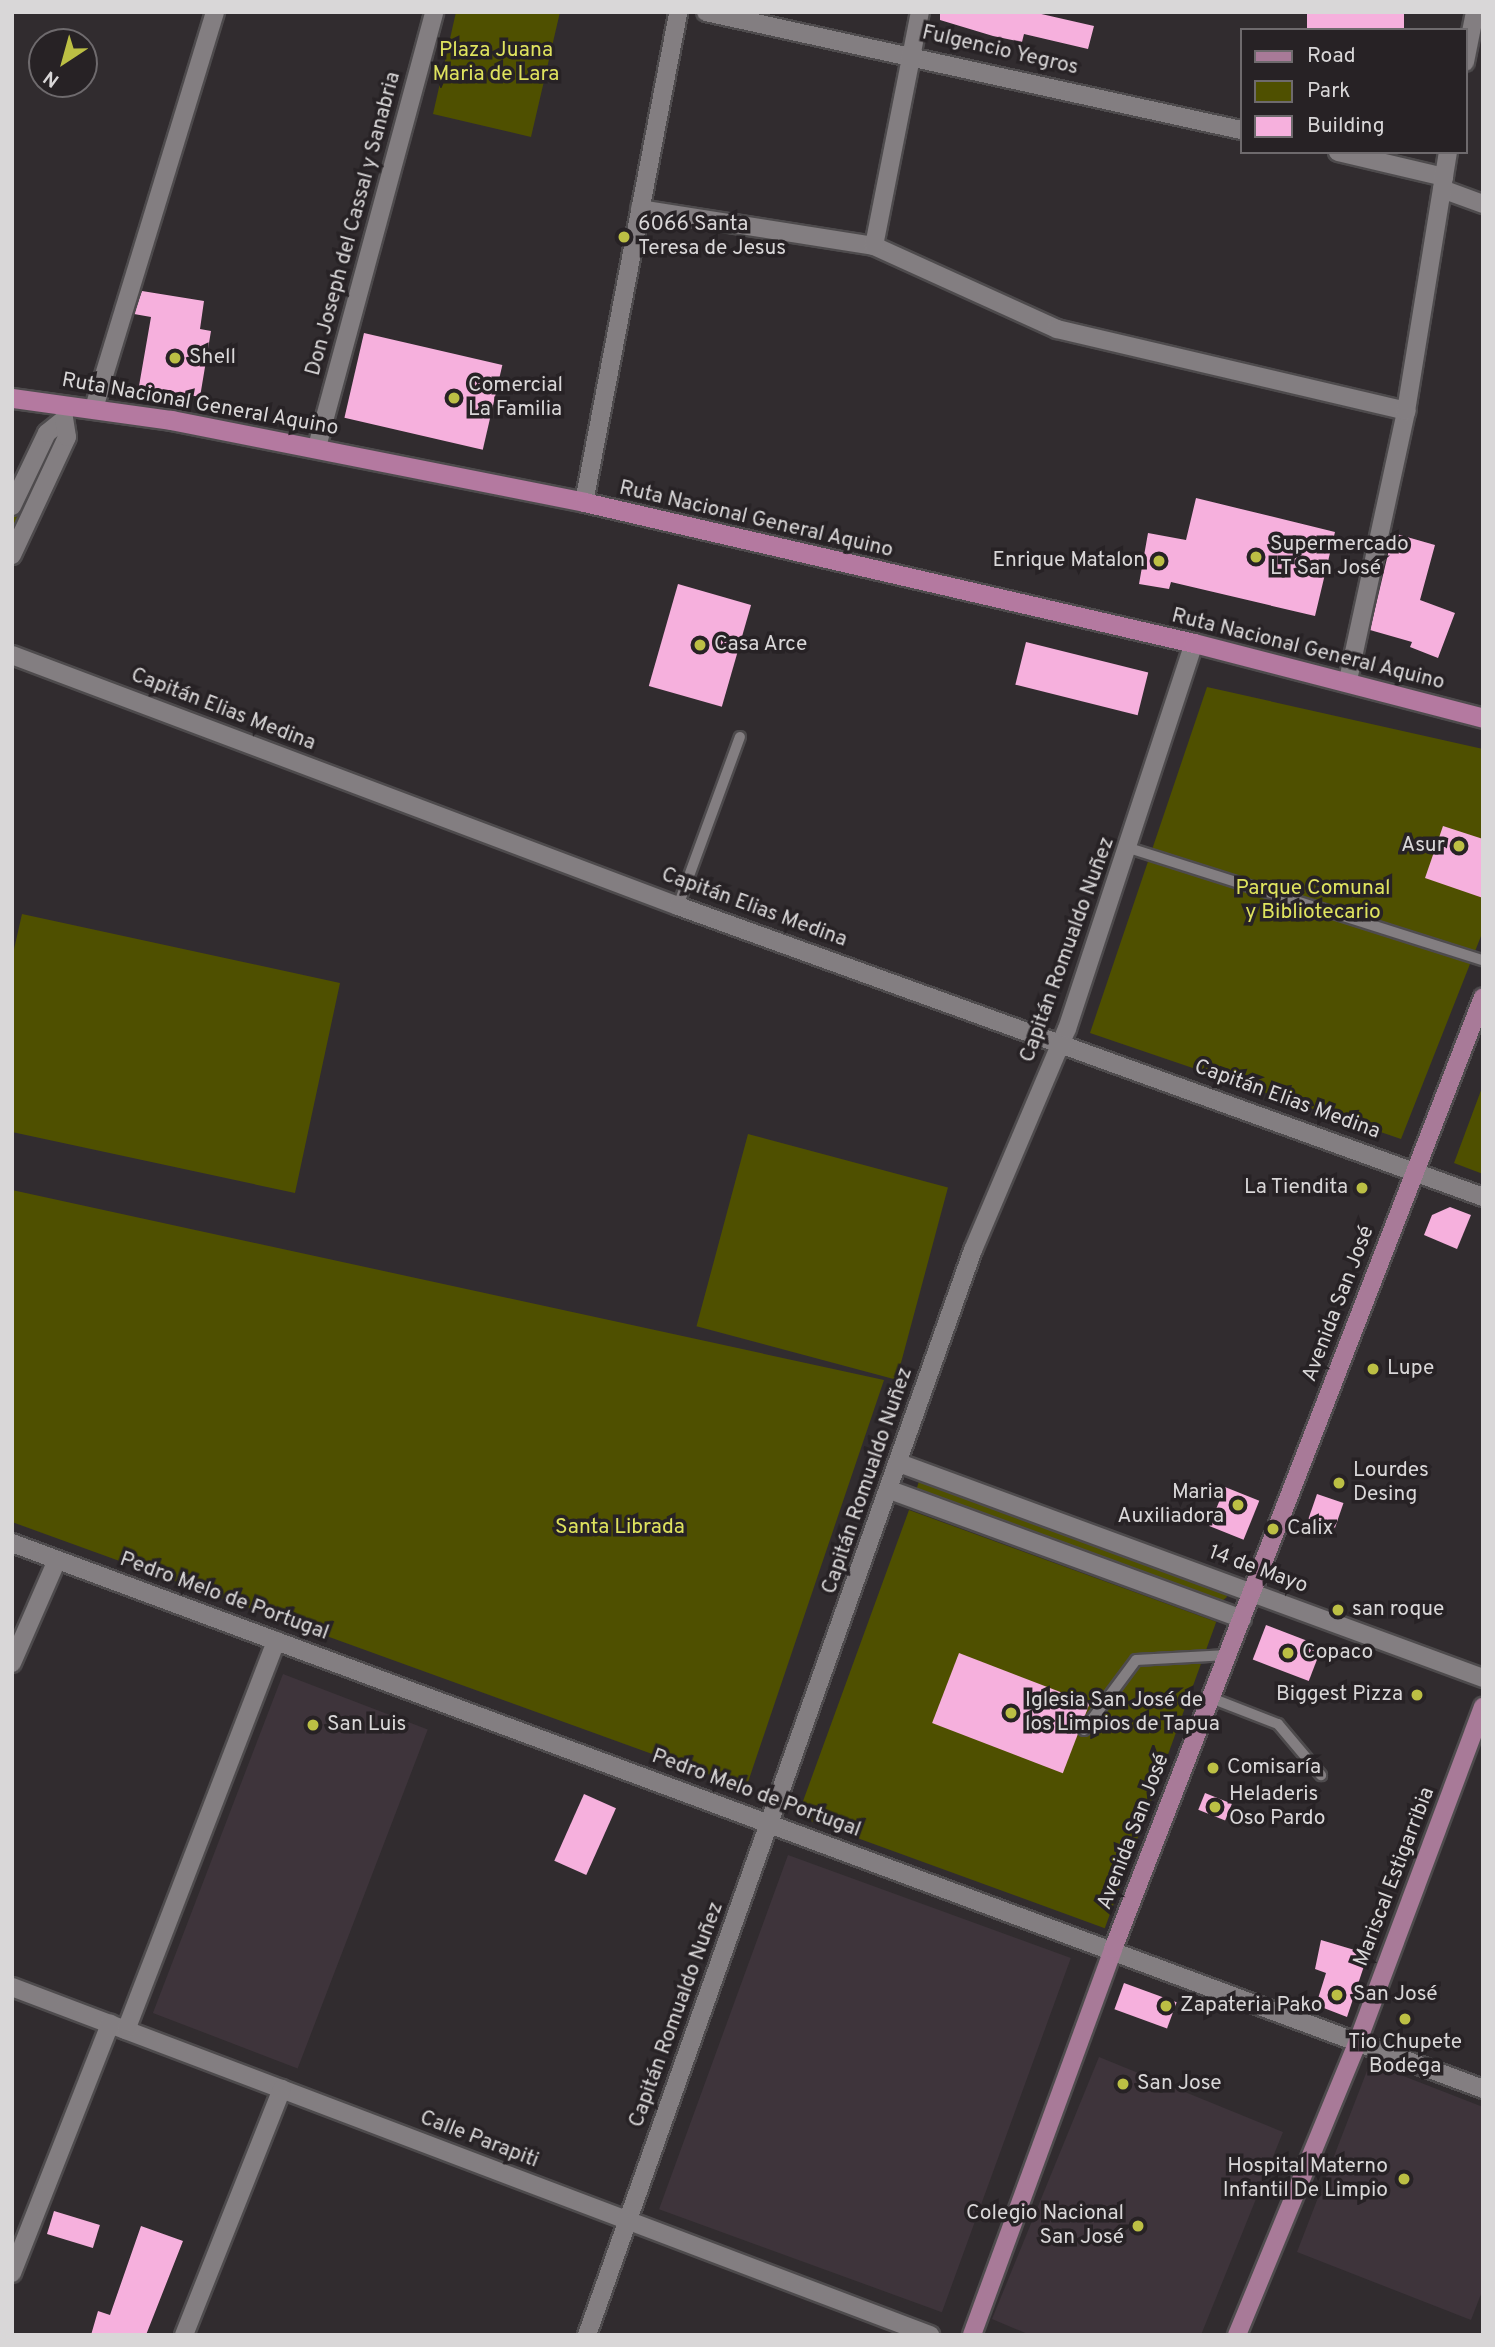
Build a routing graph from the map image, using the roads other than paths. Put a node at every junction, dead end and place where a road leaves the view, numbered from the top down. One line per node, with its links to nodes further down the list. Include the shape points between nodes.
1 (215, 12): 17 (street)
2 (434, 12): 20 (street, Don Joseph del Cassal y Sanabria)
3 (678, 12): 14 (street)
4 (706, 12): 8 (street, Fulgencio Yegros)
5 (920, 12): 8 (street)
6 (1475, 12): 7 (street)
7 (1467, 52)
8 (910, 54): 9 (street, Fulgencio Yegros); 15 (street)
9 (1240, 130)
10 (1345, 154): 12 (street)
11 (1448, 154): 12 (street)
12 (1443, 183): 13 (street); 19 (street)
13 (1483, 204)
14 (640, 209): 15 (street); 21 (street)
15 (874, 246): 19 (street, via 1056,328)
16 (12, 398): 18 (highway, Ruta Nacional General Aquino)
17 (94, 408): 18 (highway, Ruta Nacional General Aquino); 20 (highway, Ruta Nacional General Aquino)
18 (67, 411): 22 (street, via 47,433); 23 (street, via 67,437)
19 (1406, 411): 26 (street)
20 (317, 447): 21 (highway, Ruta Nacional General Aquino)
21 (583, 502): 24 (highway, Ruta Nacional General Aquino)
22 (12, 506)
23 (12, 555)
24 (1194, 643): 26 (highway, Ruta Nacional General Aquino); 29 (street, Capitán Romualdo Nuñez)
25 (12, 655): 30 (street, Capitán Elias Medina)
26 (1348, 680): 27 (highway, Ruta Nacional General Aquino)
27 (1483, 718)
28 (740, 737): 30 (lane)
29 (1129, 848): 31 (lane); 33 (street, Capitán Romualdo Nuñez)
30 (678, 905): 33 (street, Capitán Elias Medina)
31 (1483, 960)
32 (1483, 997): 34 (main road, Avenida San José)
33 (1061, 1043): 34 (street, Capitán Elias Medina); 36 (street, Capitán Romualdo Nuñez, via 973,1250)
34 (1414, 1169): 35 (street, Capitán Elias Medina); 40 (main road, Avenida San José)
35 (1483, 1196)
36 (899, 1463): 37 (street, Capitán Romualdo Nuñez); 40 (street, 14 de Mayo)
37 (890, 1490): 41 (street); 50 (street, Capitán Romualdo Nuñez)
38 (12, 1543): 39 (street, Pedro Melo de Portugal)
39 (57, 1560): 42 (street, Pedro Melo de Portugal); 44 (street)
40 (1252, 1592): 41 (main road, Avenida San José); 45 (street, 14 de Mayo)
41 (1242, 1619): 43 (main road, Avenida San José)
42 (276, 1641): 50 (street, Pedro Melo de Portugal); 53 (street)
43 (1228, 1655): 46 (main road, Avenida San José); 48 (lane, via 1136,1660)
44 (12, 1663)
45 (1483, 1678)
46 (1211, 1698): 49 (lane, via 1278,1724); 51 (main road, Avenida San José)
47 (1483, 1707): 54 (main road, Mariscal Estigarribia)
48 (1084, 1730)
49 (1321, 1774)
50 (770, 1823): 51 (street, Pedro Melo de Portugal); 57 (street, Capitán Romualdo Nuñez)
51 (1112, 1950): 54 (street, Pedro Melo de Portugal); 62 (main road, Avenida San José)
52 (12, 1987): 53 (street, Calle Parapiti)
53 (118, 2027): 55 (street, Calle Parapiti); 58 (street)
54 (1358, 2041): 56 (street, Pedro Melo de Portugal); 63 (main road, Mariscal Estigarribia)
55 (282, 2089): 57 (street, Calle Parapiti); 59 (street)
56 (1483, 2089)
57 (628, 2220): 60 (street, Capitán Romualdo Nuñez); 61 (street, Calle Parapiti)
58 (12, 2273)
59 (184, 2335)
60 (587, 2335)
61 (930, 2335)
62 (972, 2335)
63 (1237, 2335)

